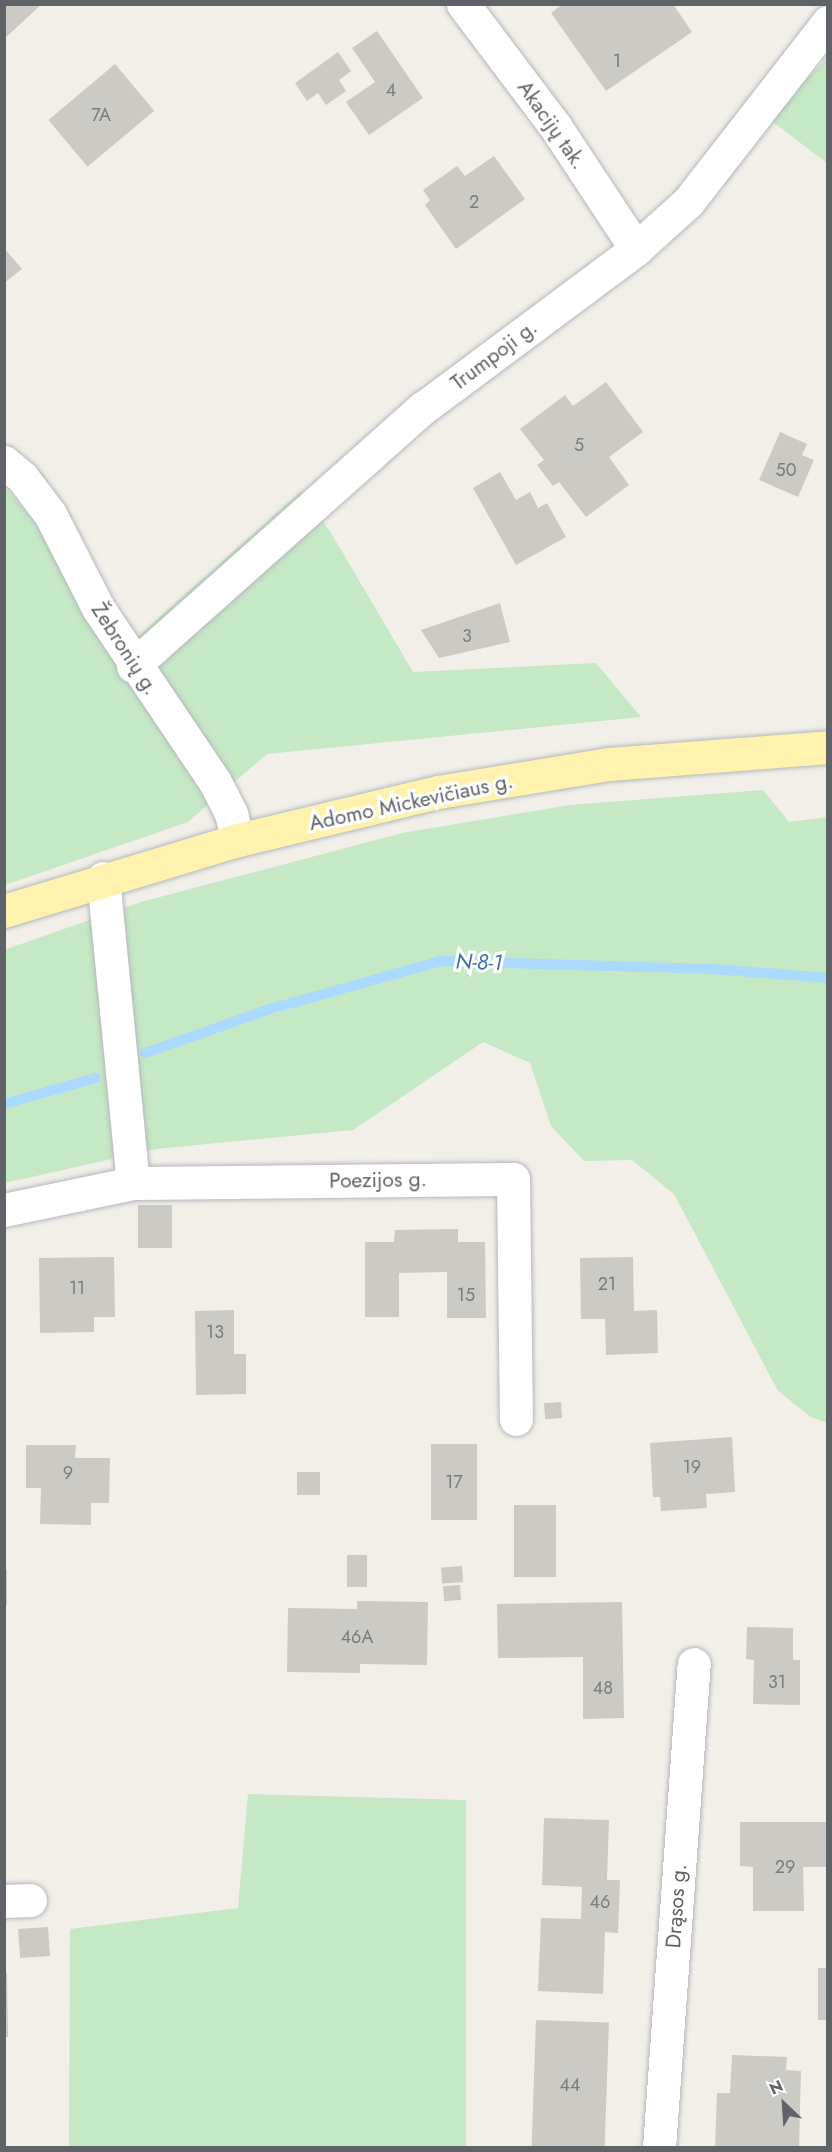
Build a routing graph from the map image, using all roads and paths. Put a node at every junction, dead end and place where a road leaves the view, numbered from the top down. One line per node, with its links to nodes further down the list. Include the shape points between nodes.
1 (463, 4): 3 (street, Akacijų tak., via 555,126)
2 (828, 22): 3 (street, Trumpoji g., via 688,202)
3 (636, 249): 5 (street, Trumpoji g., via 423,408)
4 (4, 462): 5 (street, Žebronių g., via 22,477 50,514 98,608)
5 (134, 666): 7 (street, Žebronių g., via 215,782 231,814)
6 (828, 747): 7 (main road, Adomo Mickevičiaus g., via 609,764 438,792)
7 (238, 840): 8 (main road, Adomo Mickevičiaus g.)
8 (103, 878): 9 (main road, Adomo Mickevičiaus g.); 10 (street)
9 (4, 911)
10 (133, 1183): 11 (street, Poezijos g.); 12 (street, Poezijos g., via 513,1179)
11 (4, 1210)
12 (516, 1419)
13 (694, 1664): 14 (street, Drąsos g.)
14 (659, 2148)

